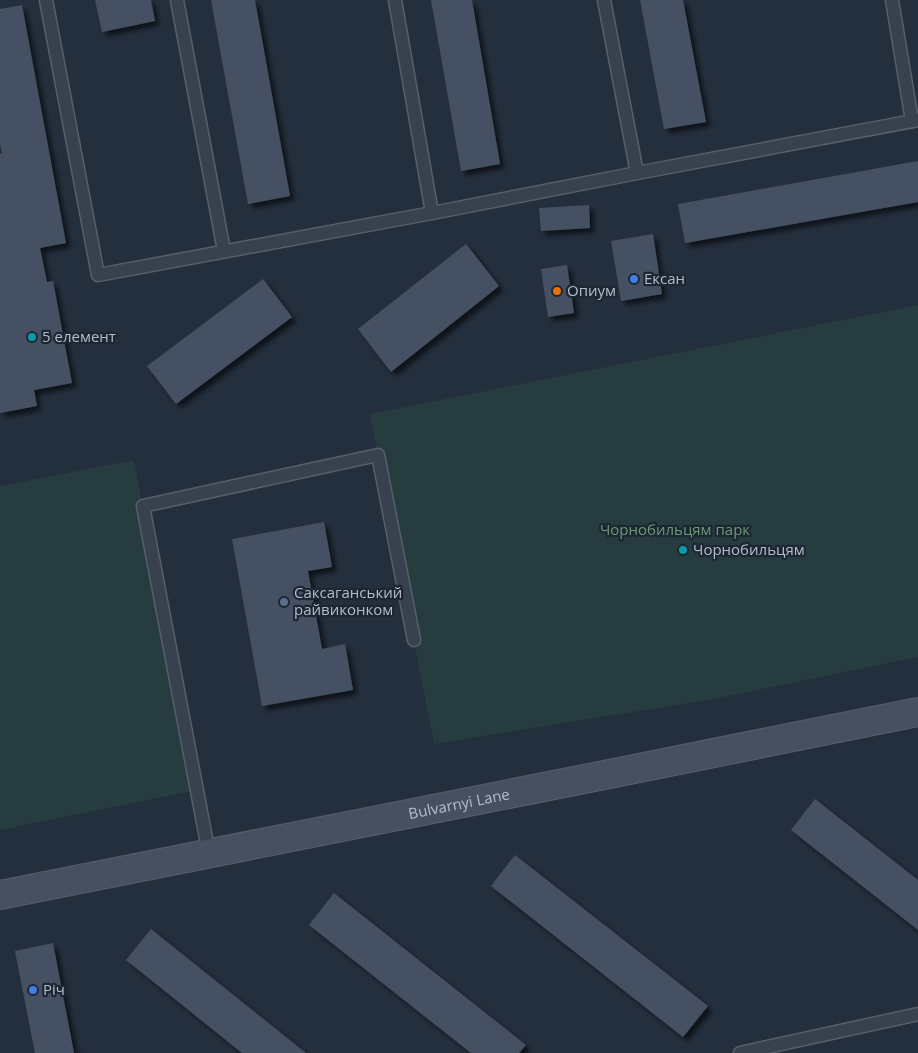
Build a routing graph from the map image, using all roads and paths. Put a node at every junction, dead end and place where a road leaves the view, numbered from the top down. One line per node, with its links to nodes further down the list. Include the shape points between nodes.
1 (46, 0): 9 (lane, via 98,274)
2 (177, 0): 9 (lane)
3 (395, 0): 8 (lane)
4 (604, 0): 7 (lane)
5 (892, 0): 6 (lane)
6 (915, 121): 7 (lane)
7 (637, 173): 8 (lane)
8 (432, 213): 9 (lane)
9 (224, 251)
10 (414, 640): 12 (lane, via 378,455 143,506)
11 (918, 712): 12 (street, Bulvarnyi Lane)
12 (209, 854): 13 (street, Bulvarnyi Lane)
13 (0, 895)
14 (918, 1014): 15 (lane)
15 (740, 1053)

